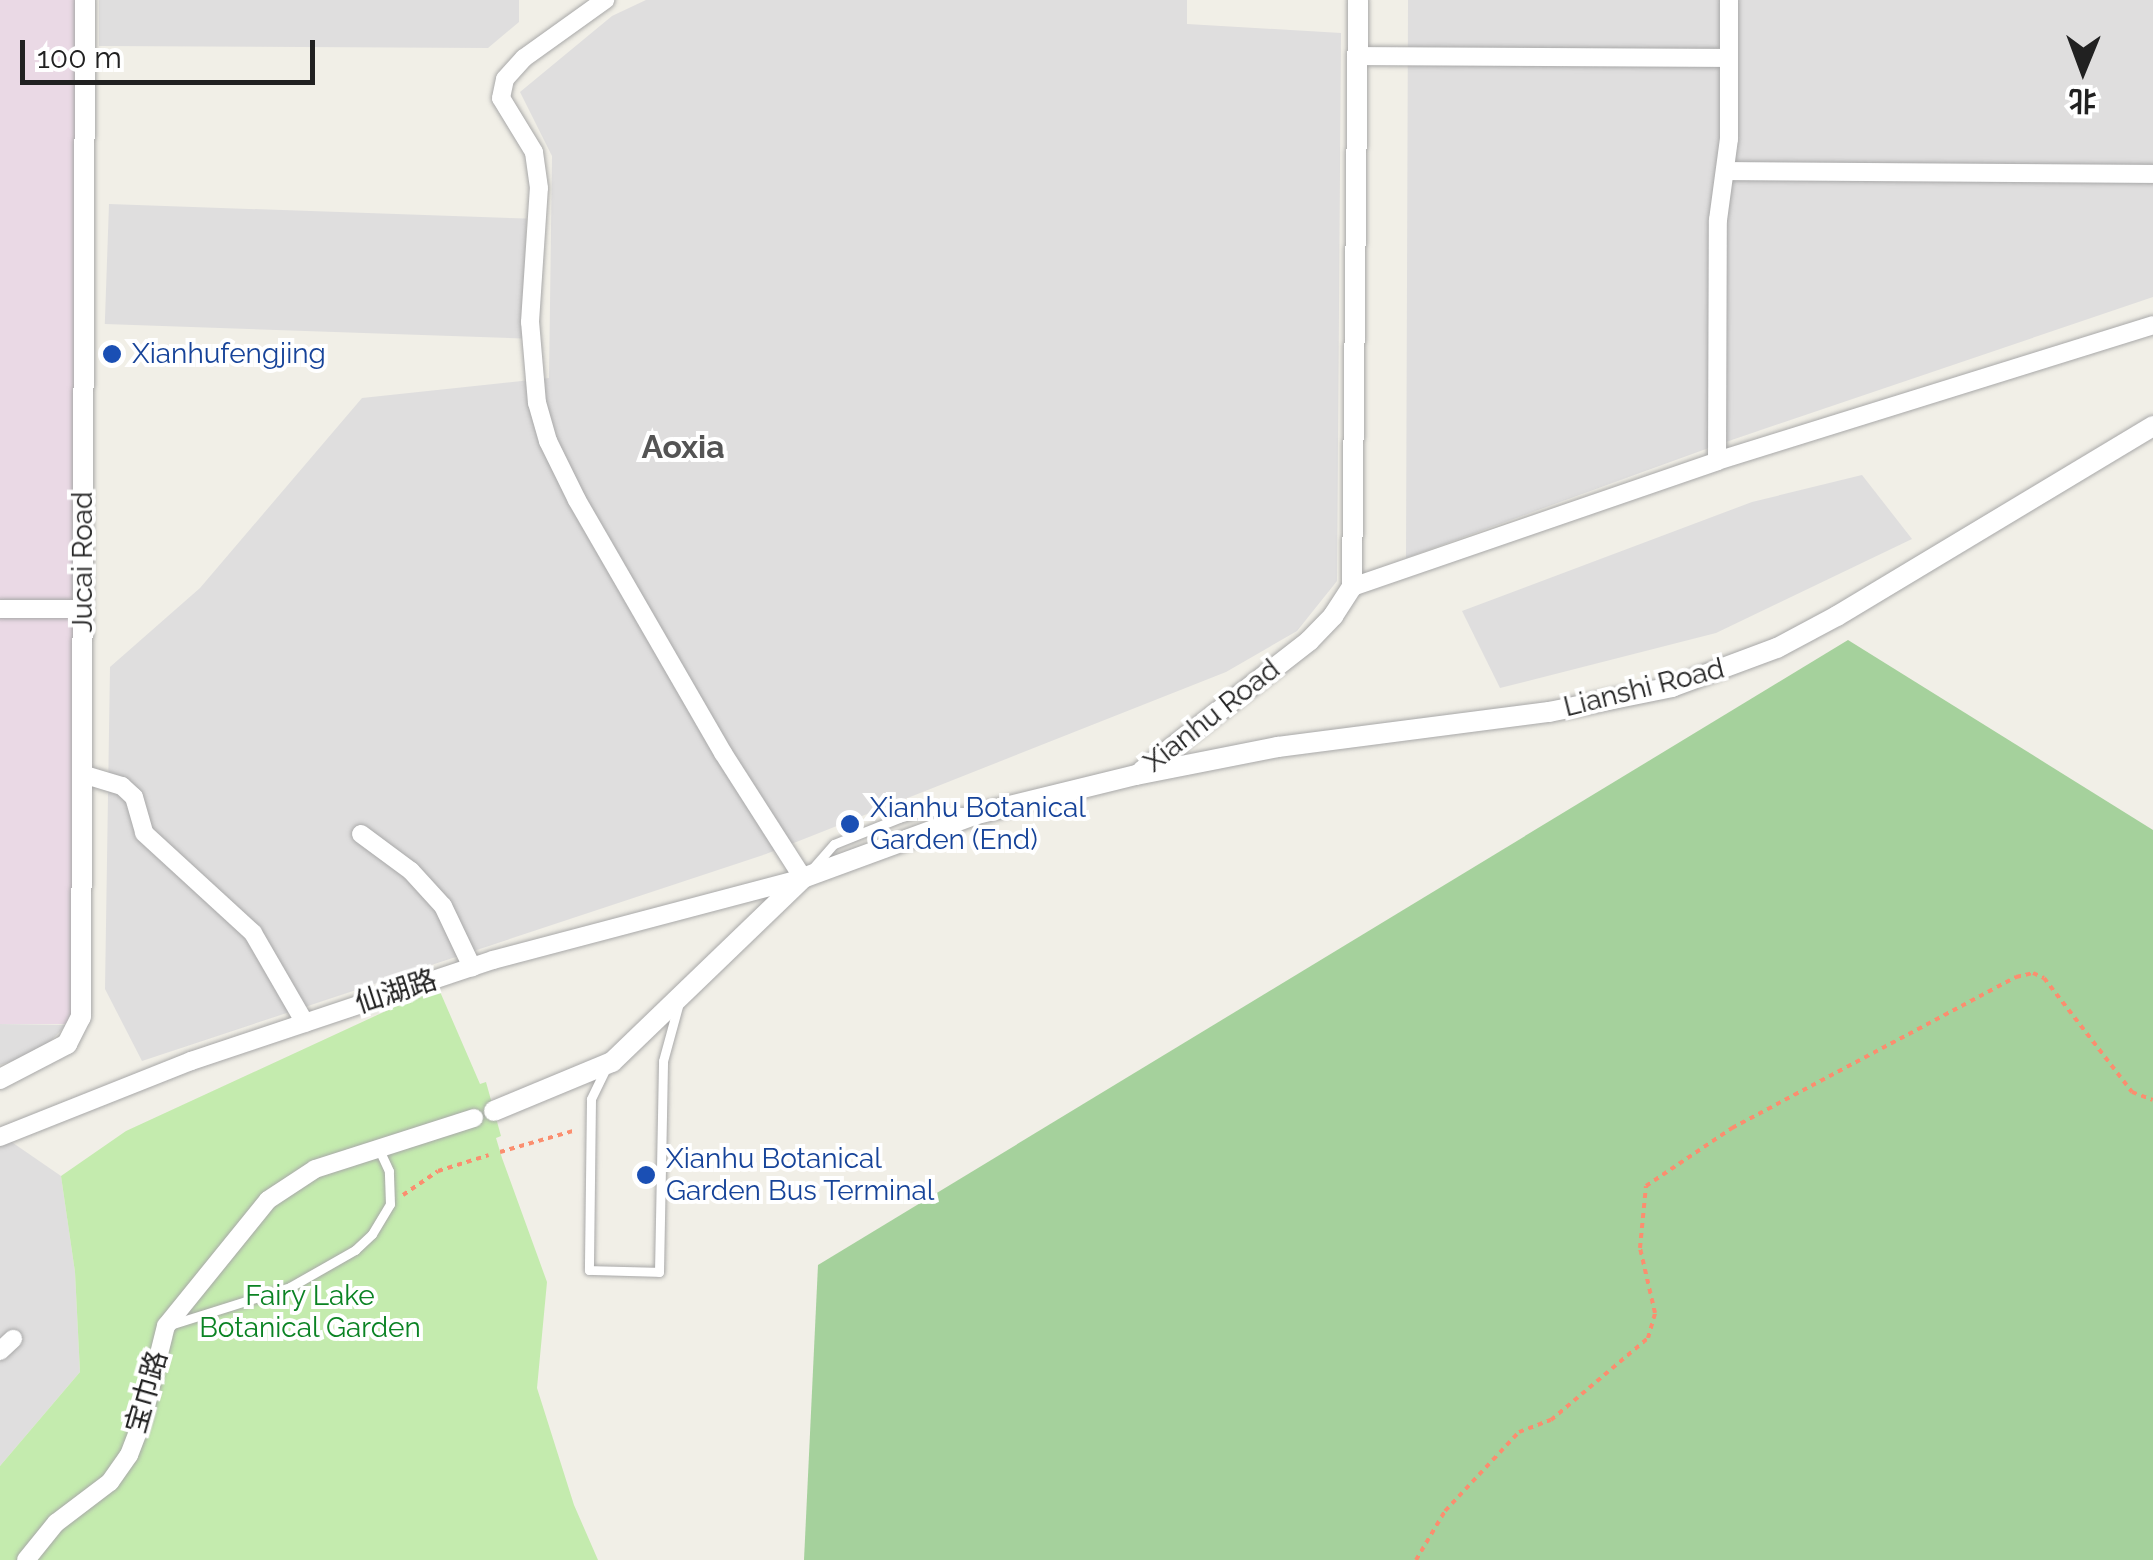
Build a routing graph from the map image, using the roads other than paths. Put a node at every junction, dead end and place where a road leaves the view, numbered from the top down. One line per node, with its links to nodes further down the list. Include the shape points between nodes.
1 (85, 0): 14 (street, Jucai Road)
2 (606, 0): 18 (street, via 504,79 501,98 534,152 539,188 530,322 536,403 577,500 723,754)
3 (1358, 0): 5 (street)
4 (1729, 0): 6 (street)
5 (1358, 56): 6 (street); 12 (street)
6 (1729, 58): 7 (street)
7 (1726, 172): 8 (street); 11 (street, via 1718,220)
8 (2153, 174)
9 (2153, 325): 11 (street)
10 (2153, 426): 16 (street, Lianshi Road, via 1837,616 1724,670 1612,701 1278,747)
11 (1717, 461): 12 (street)
12 (1352, 586): 16 (street, Xianhu Road, via 1309,641)
13 (0, 609): 14 (street)
14 (83, 610): 15 (street, Jucai Road)
15 (82, 774): 21 (street, via 122,786 134,797 144,832 252,933); 23 (street, Jucai Road, via 80,1018 67,1044)
16 (1136, 775): 18 (street, Xianhu Road, via 977,814)
17 (361, 834): 19 (street, via 444,906)
18 (803, 878): 19 (street, 仙湖路); 20 (street, Xianhu Road)
19 (472, 967): 21 (street, 仙湖路)
20 (682, 994): 22 (street, Xianhu Road); 22 (lane, via 662,1060 659,1272 590,1270 591,1099)
21 (305, 1022): 25 (street, 仙湖路)
22 (612, 1062): 24 (street, Xianhu Road)
23 (0, 1079)
24 (484, 1114): 26 (street, 宝巾路)
25 (0, 1138)
26 (377, 1146): 27 (street, 宝巾路, via 315,1168 268,1200); 27 (lane, via 389,1170 390,1204 372,1234 290,1287)
27 (166, 1326): 28 (street, 宝巾路, via 129,1455 110,1482 56,1523)
28 (26, 1560)

